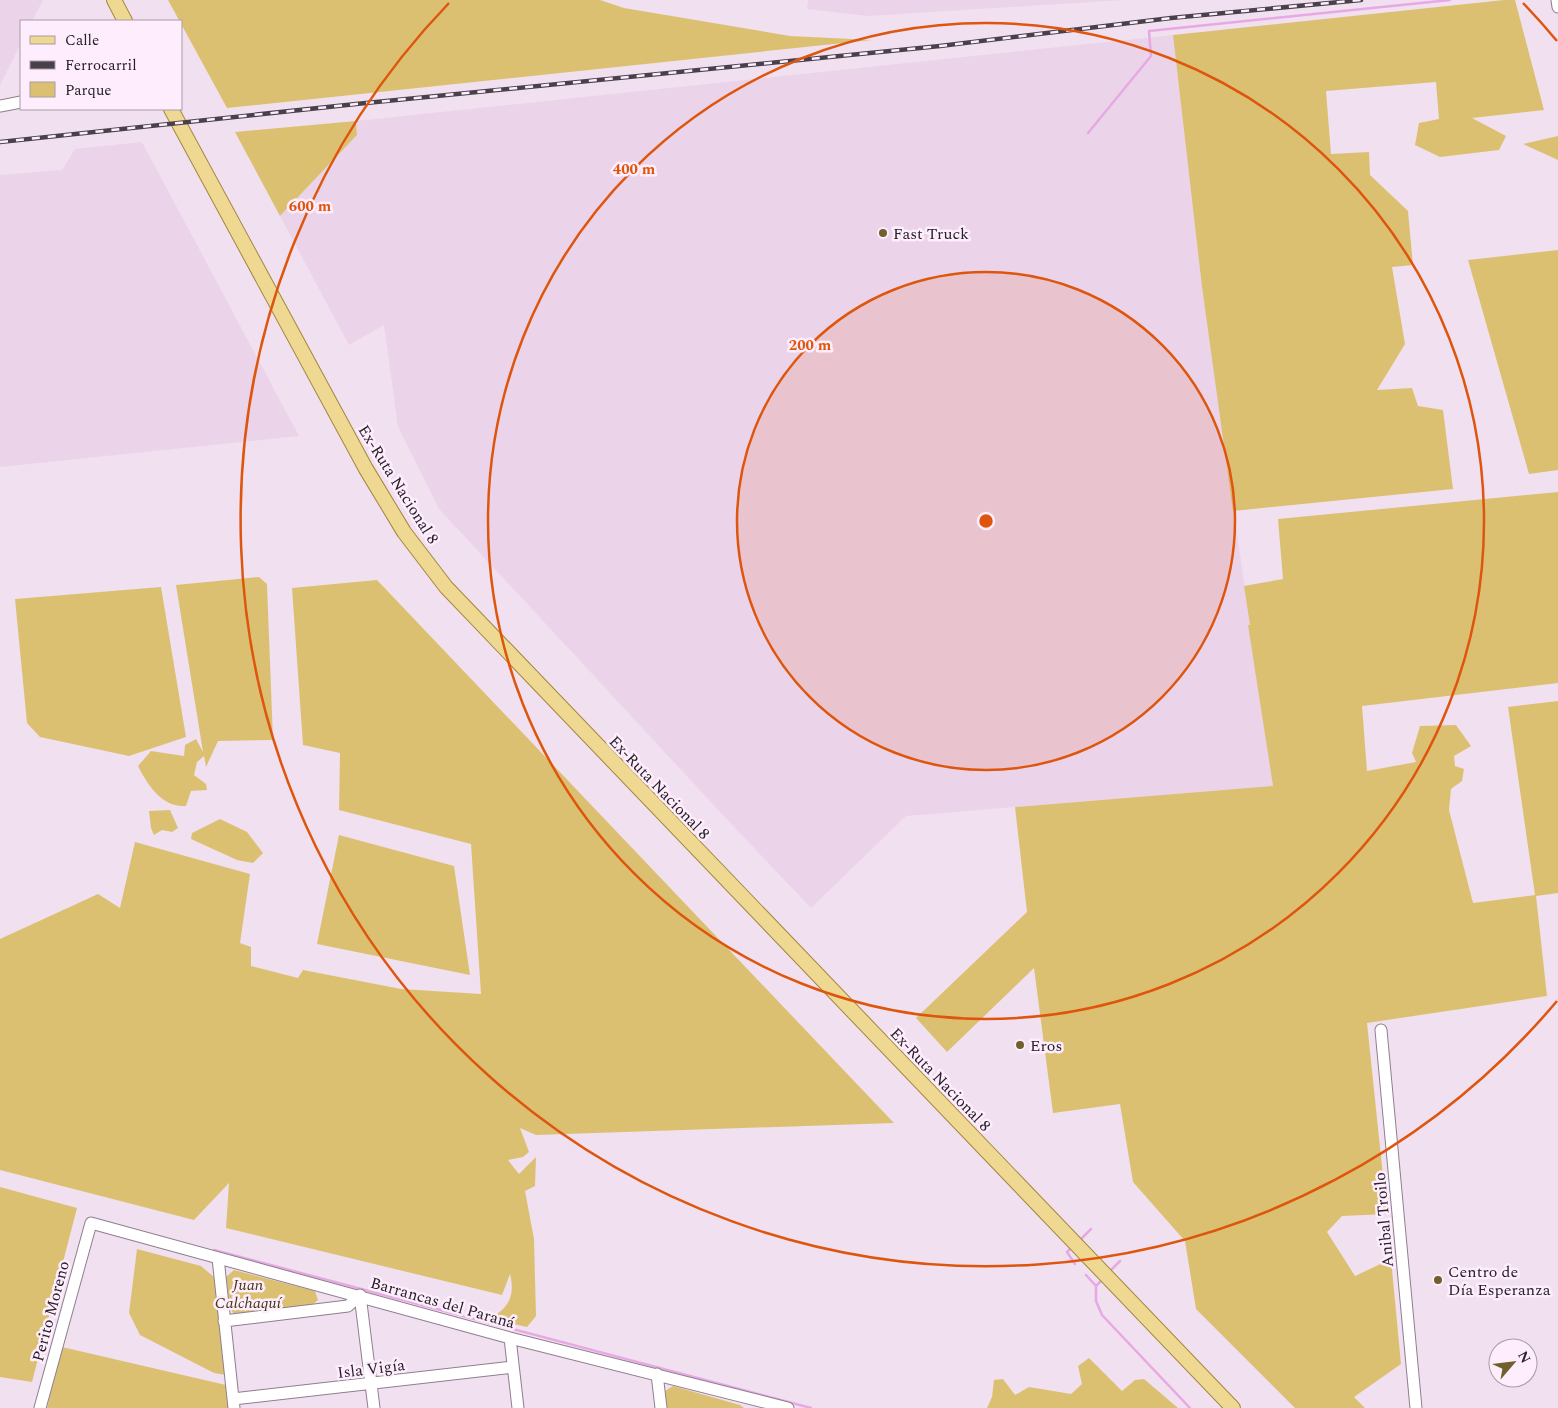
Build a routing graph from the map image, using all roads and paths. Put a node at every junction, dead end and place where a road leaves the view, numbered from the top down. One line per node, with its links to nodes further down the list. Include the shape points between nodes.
1 (114, 0): 4 (main road)
2 (1557, 0): 3 (street)
3 (1558, 7)
4 (124, 20)
5 (20, 102): 6 (street)
6 (0, 106)
7 (173, 110): 23 (main road, Ex-Ruta Nacional 8, via 366,469 404,532 446,587)
8 (1382, 1030): 24 (street, Anibal Troilo)
9 (91, 1223): 10 (street, Barrancas del Paraná); 18 (street, Perito Moreno)
10 (218, 1258): 11 (street, Barrancas del Paraná); 12 (street)
11 (360, 1295): 12 (street, via 348,1306); 13 (street, Barrancas del Paraná); 16 (street)
12 (224, 1321): 17 (street)
13 (510, 1338): 14 (street); 15 (street, Barrancas del Paraná)
14 (513, 1367): 16 (street, Isla Vigía); 20 (street)
15 (657, 1374): 21 (street); 22 (street, Barrancas del Paraná)
16 (371, 1384): 17 (street, Isla Vigía); 19 (street)
17 (234, 1404)
18 (40, 1408)
19 (374, 1408)
20 (518, 1408)
21 (661, 1408)
22 (788, 1408)
23 (1233, 1408)
24 (1416, 1408)

